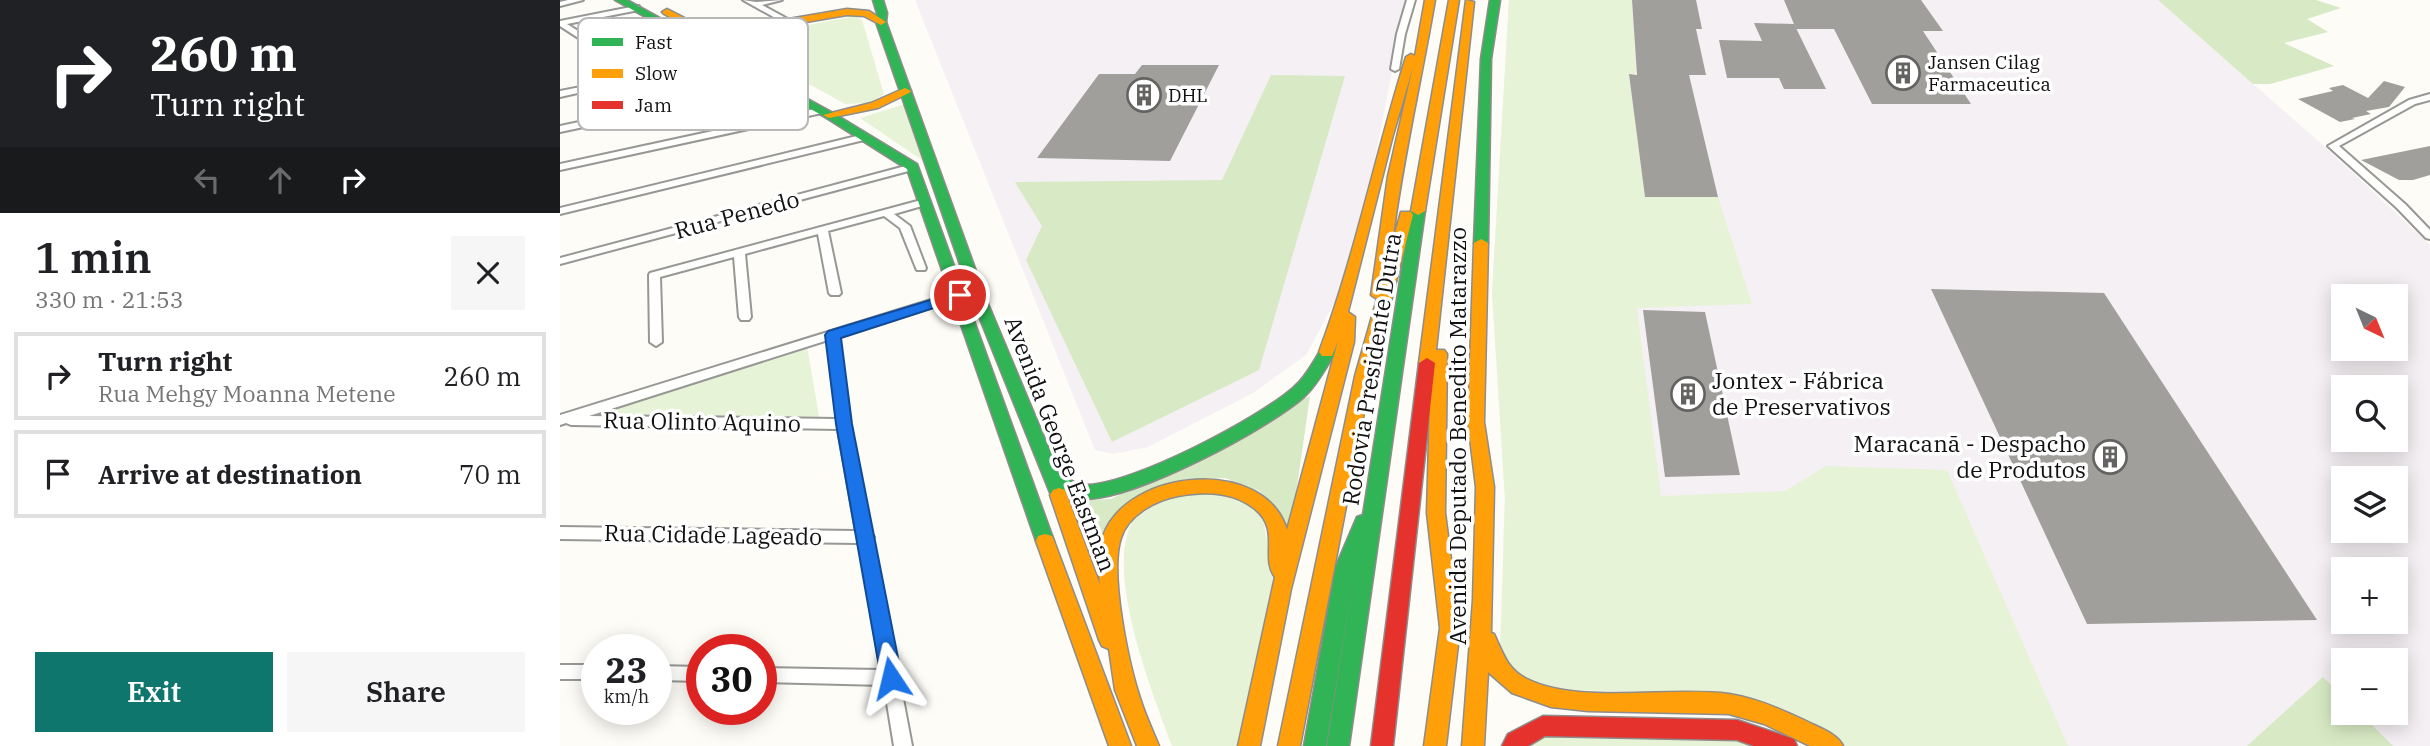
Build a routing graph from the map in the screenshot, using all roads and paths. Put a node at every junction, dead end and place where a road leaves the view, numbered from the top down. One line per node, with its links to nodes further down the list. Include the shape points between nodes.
1 (579, 0): 13 (street)
2 (620, 0): 14 (main road)
3 (747, 0): 15 (street)
4 (778, 0): 15 (street)
5 (864, 0): 16 (main road)
6 (878, 0): 23 (main road, Avenida George Eastman)
7 (1411, 0): 28 (street)
8 (1430, 0): 25 (main road, Rodovia Presidente Dutra)
9 (1443, 0): 27 (main road)
10 (1454, 0): 27 (main road, Rodovia Presidente Dutra)
11 (1469, 0): 45 (main road)
12 (1495, 0): 66 (main road, Avenida Deputado Benedito Matarazzo, via 1486,59 1476,422 1485,487)
13 (560, 4)
14 (639, 4): 17 (street); 18 (main road); 19 (main road)
15 (756, 4): 20 (street)
16 (847, 12): 22 (main road); 23 (main road, via 866,13)
17 (581, 18)
18 (662, 18)
19 (672, 18)
20 (782, 18)
21 (578, 19): 24 (street)
22 (808, 20)
23 (881, 22): 30 (main road, Avenida George Eastman)
24 (560, 23): 26 (street)
25 (1425, 33): 51 (main road, via 1416,43 1393,108); 58 (main road, Rodovia Presidente Dutra, via 1395,176)
26 (578, 35)
27 (1443, 65): 42 (main road, Rodovia Presidente Dutra)
28 (1395, 69)
29 (578, 90): 31 (street)
30 (905, 91): 34 (main road, via 874,106); 61 (main road, Avenida George Eastman, via 979,299)
31 (560, 94)
32 (2428, 94): 48 (street, via 2333,146 2389,205)
33 (808, 104): 34 (main road)
34 (813, 107): 35 (street); 39 (main road)
35 (808, 109)
36 (578, 125): 37 (street)
37 (560, 129)
38 (725, 130): 40 (street)
39 (865, 137): 41 (main road); 44 (street)
40 (560, 167)
41 (913, 167): 43 (main road, Avenida George Eastman); 50 (street, Rua Penedo)
42 (1426, 167): 58 (main road, via 1404,219); 62 (main road, Rodovia Presidente Dutra)
43 (925, 202): 46 (street); 54 (main road, Avenida George Eastman)
44 (560, 211)
45 (1445, 212): 81 (main road); 82 (main road, Avenida Deputado Benedito Matarazzo, via 1447,266 1436,378 1436,513 1450,628)
46 (886, 213): 47 (street); 52 (street, via 905,226)
47 (822, 230): 49 (street); 53 (street)
48 (2430, 236)
49 (739, 252): 55 (street); 57 (street, via 654,275)
50 (560, 261)
51 (1353, 267): 61 (main road, via 1343,314 1325,357 1298,393 1270,413 1124,485 1088,493 1067,490); 65 (main road, via 1346,342)
52 (921, 268)
53 (835, 293)
54 (960, 295): 56 (street); 72 (main road, Avenida George Eastman)
55 (746, 317)
56 (833, 335): 59 (street); 60 (street)
57 (656, 342)
58 (1360, 393): 78 (main road, Rodovia Presidente Dutra)
59 (560, 420): 60 (street, Rua Olinto Aquino)
60 (844, 424): 64 (street)
61 (1053, 478): 71 (main road, Avenida George Eastman)
62 (1376, 491): 79 (main road, via 1345,566); 80 (main road, Rodovia Presidente Dutra)
63 (560, 533): 64 (street, Rua Cidade Lageado)
64 (867, 537): 70 (street)
65 (1282, 589): 71 (main road, via 1276,522 1247,492 1192,486 1137,504 1120,521 1110,544 1111,592); 77 (main road)
66 (1483, 600): 83 (main road, Avenida Deputado Benedito Matarazzo); 86 (main road, via 1489,660 1515,686 1558,698 1613,703 1726,704 1777,718)
67 (560, 671): 68 (street)
68 (581, 672)
69 (777, 675): 70 (street)
70 (891, 678): 73 (street)
71 (1130, 700): 76 (main road, Avenida George Eastman)
72 (1104, 708): 74 (main road); 75 (main road, Avenida George Eastman)
73 (903, 746)
74 (1105, 746)
75 (1120, 746)
76 (1148, 746)
77 (1249, 746)
78 (1289, 746)
79 (1315, 746)
80 (1338, 746)
81 (1382, 746)
82 (1435, 746)
83 (1473, 746)
84 (1513, 746): 85 (main road, via 1543,726 1737,730)
85 (1786, 746)
86 (1832, 746)

